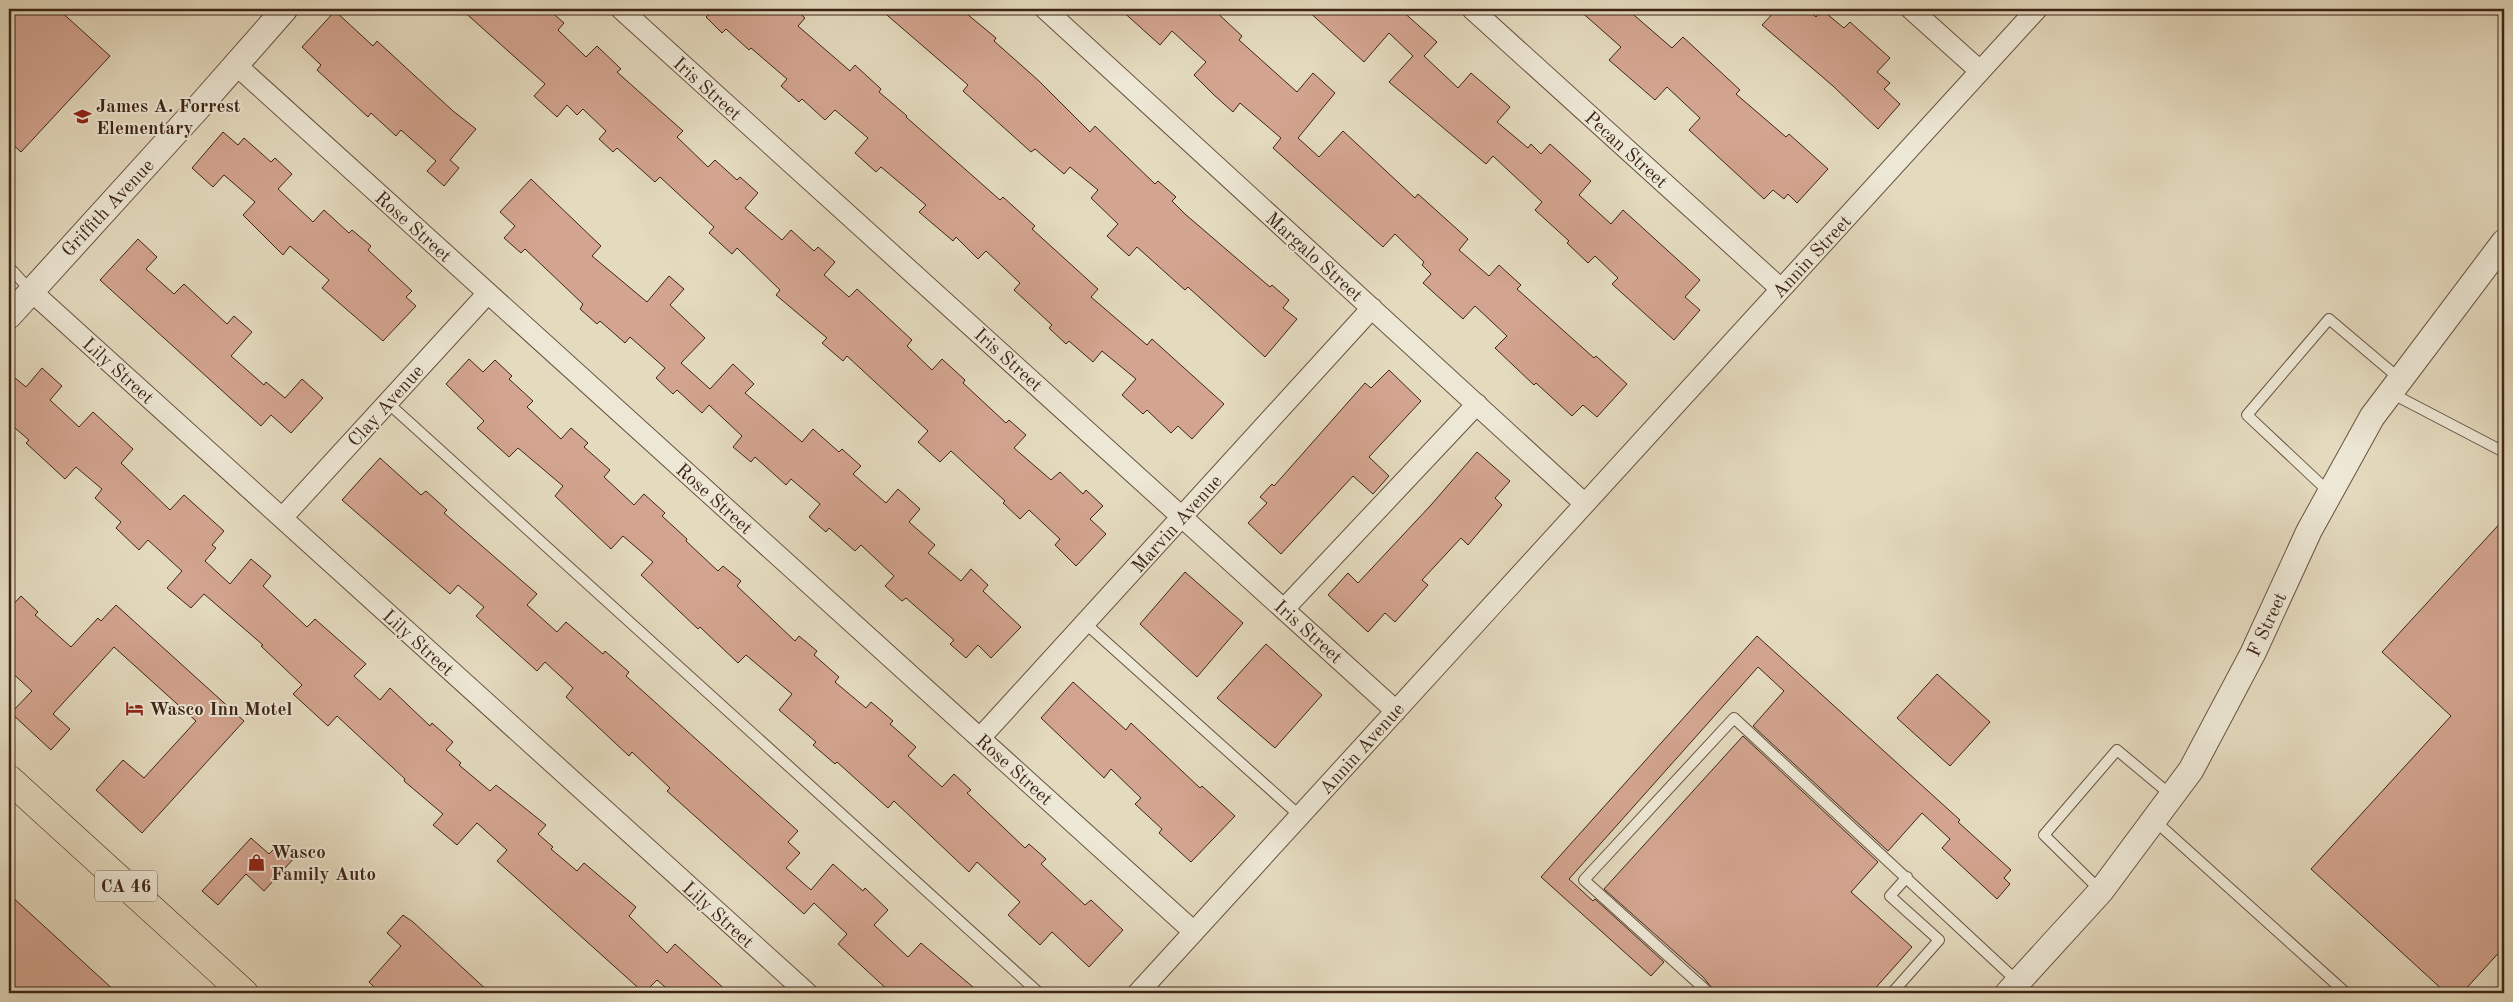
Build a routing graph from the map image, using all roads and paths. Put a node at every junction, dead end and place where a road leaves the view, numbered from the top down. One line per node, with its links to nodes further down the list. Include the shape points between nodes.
1 (285, 9): 7 (street, Griffith Avenue)
2 (621, 9): 22 (street, Iris Street)
3 (1045, 9): 14 (street, Margalo Street)
4 (1472, 9): 11 (street, Pecan Street)
5 (1911, 9): 8 (street)
6 (2037, 9): 8 (street, Annin Street)
7 (235, 64): 12 (street, Griffith Avenue); 13 (street, Rose Street)
8 (1980, 71): 11 (street, Annin Street)
9 (2504, 242): 16 (street, F Street)
10 (9, 267): 12 (lane)
11 (1781, 289): 21 (street, Annin Street)
12 (31, 291): 15 (street, Griffith Avenue); 23 (street, Lily Street)
13 (488, 293): 17 (street, Clay Avenue); 27 (street, Rose Street)
14 (1372, 308): 18 (street, Margalo Street); 22 (street, Marvin Avenue)
15 (9, 316)
16 (2395, 386): 19 (lane); 20 (street, F Street, via 2372,417); 20 (lane, via 2329,319 2248,415)
17 (388, 403): 23 (street, Clay Avenue); 38 (lane)
18 (1477, 404): 21 (street, Margalo Street); 24 (street)
19 (2504, 452)
20 (2330, 493): 29 (street, F Street, via 2309,530 2253,652 2191,770)
21 (1584, 503): 26 (street, Annin Avenue)
22 (1182, 517): 24 (street, Iris Street); 25 (street, Marvin Avenue)
23 (282, 518): 37 (street, Lily Street)
24 (1284, 609): 26 (street, Iris Street)
25 (1085, 623): 27 (street, Marvin Avenue); 30 (lane)
26 (1396, 710): 30 (street, Annin Avenue)
27 (980, 738): 34 (street, Rose Street)
28 (9, 779): 36 (highway, CA 46)
29 (2172, 796): 31 (street, F Street); 33 (lane, via 2117,750 2044,835)
30 (1300, 816): 34 (street, Annin Avenue)
31 (2154, 820): 33 (street, F Street); 42 (lane)
32 (1907, 878): 35 (lane); 40 (lane, via 1734,718 1584,880); 41 (lane, via 1890,896 1939,940)
33 (2101, 892): 35 (street, F Street)
34 (1194, 932): 39 (street, Annin Avenue)
35 (2014, 988)
36 (244, 993)
37 (807, 993)
38 (1039, 993)
39 (1138, 993)
40 (1709, 993)
41 (1892, 993)
42 (2346, 993)

